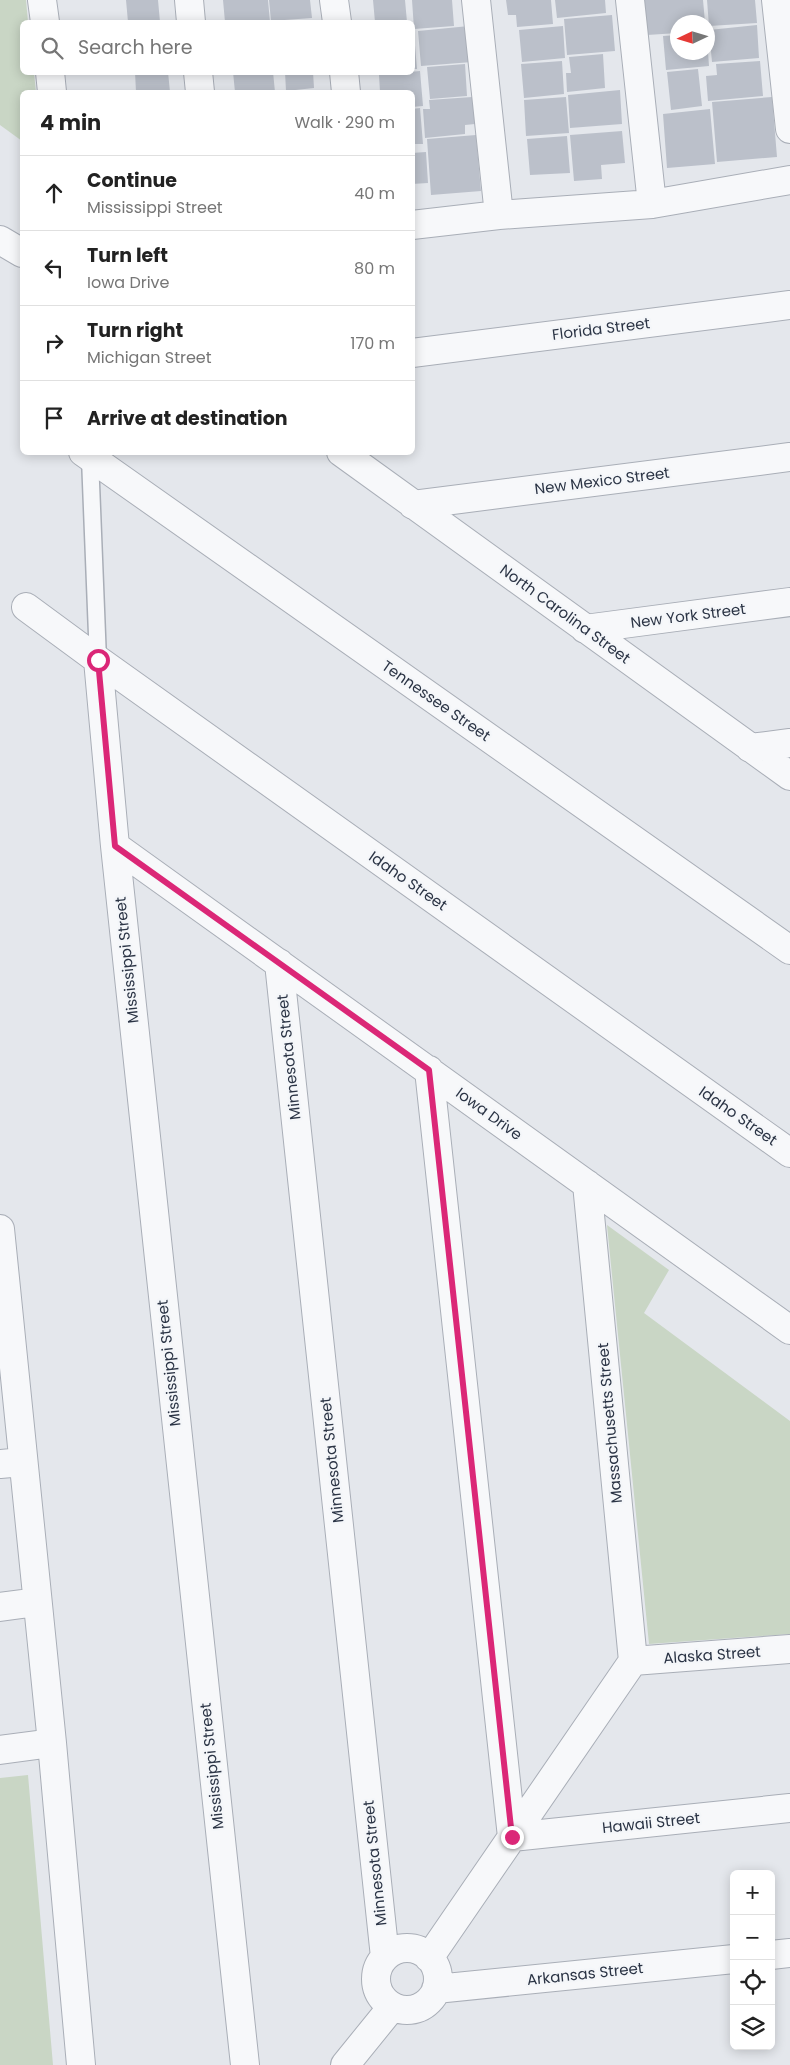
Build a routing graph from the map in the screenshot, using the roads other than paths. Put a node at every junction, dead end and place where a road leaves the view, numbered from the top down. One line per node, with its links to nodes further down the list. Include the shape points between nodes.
1 (42, 0): 7 (street)
2 (189, 0): 8 (street)
3 (334, 0): 9 (street)
4 (476, 0): 19 (street)
5 (630, 0): 18 (street)
6 (776, 0): 16 (street)
7 (44, 20)
8 (192, 20)
9 (337, 20)
10 (50, 75): 13 (street)
11 (198, 75): 14 (street)
12 (344, 75): 15 (street)
13 (52, 90)
14 (200, 90)
15 (346, 90)
16 (790, 128)
17 (790, 180): 18 (street)
18 (652, 204): 19 (street)
19 (499, 215): 20 (street)
20 (415, 225)
21 (0, 240): 22 (street)
22 (20, 251)
23 (790, 305): 24 (street, Florida Street)
24 (415, 353)
25 (87, 455): 32 (lane); 37 (street, Tennessee Street)
26 (345, 455): 28 (street, North Carolina Street)
27 (790, 457): 28 (street, New Mexico Street)
28 (414, 505): 31 (street, North Carolina Street)
29 (790, 602): 31 (street, New York Street)
30 (26, 607): 32 (street, Idaho Street)
31 (585, 629): 34 (street, North Carolina Street)
32 (98, 660): 36 (street, Mississippi Street); 40 (street, Idaho Street)
33 (790, 743): 34 (street)
34 (750, 748): 35 (street, North Carolina Street)
35 (790, 776)
36 (115, 846): 38 (street, Iowa Drive); 62 (street, Mississippi Street)
37 (790, 950)
38 (279, 963): 39 (street, Iowa Drive); 56 (street, Minnesota Street)
39 (429, 1070): 41 (street, Iowa Drive); 53 (street)
40 (790, 1153)
41 (587, 1184): 44 (street, Iowa Drive); 49 (street, Massachusetts Street)
42 (0, 1229): 43 (street)
43 (4, 1313): 45 (street)
44 (790, 1330)
45 (12, 1463): 46 (street)
46 (37, 1602): 47 (street); 50 (street)
47 (0, 1607)
48 (790, 1649): 49 (street, Alaska Street)
49 (633, 1661): 53 (street)
50 (52, 1743): 51 (street); 61 (street)
51 (0, 1750)
52 (790, 1808): 53 (street, Hawaii Street)
53 (512, 1837): 57 (street)
54 (790, 1953): 55 (street)
55 (775, 1955)
56 (386, 1957): 57 (street, via 403,1948); 60 (street, via 379,1964 376,1983 381,1996)
57 (429, 1958): 59 (street, via 438,1978)
58 (730, 1958): 59 (street, Arkansas Street)
59 (436, 1989): 60 (street, via 432,1997 418,2008)
60 (392, 2007): 63 (street)
61 (80, 2065)
62 (245, 2065)
63 (345, 2065)

